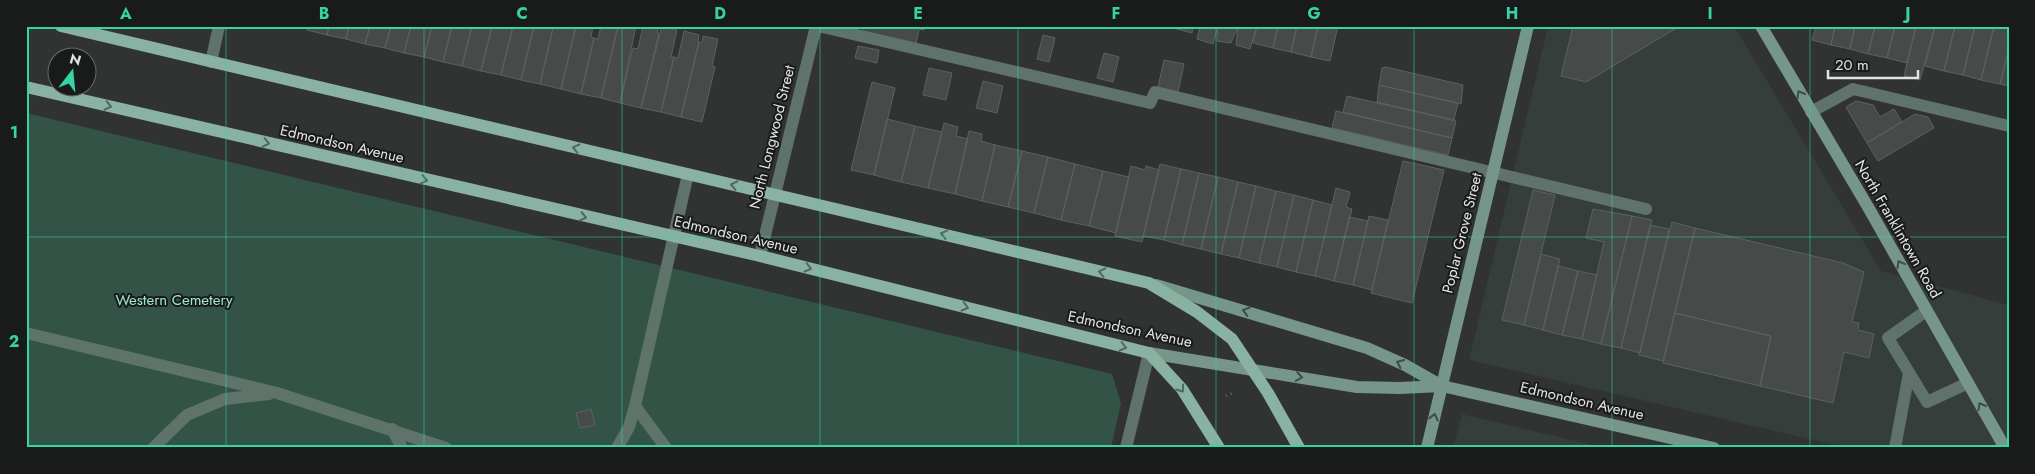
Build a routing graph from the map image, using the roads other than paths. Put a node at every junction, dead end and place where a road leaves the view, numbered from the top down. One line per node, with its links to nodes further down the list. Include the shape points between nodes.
1 (61, 26): 6 (main road, Edmondson Avenue)
2 (219, 26): 6 (street)
3 (817, 26): 10 (street, via 1150,103 1155,92); 12 (street, North Longwood Street)
4 (1528, 26): 10 (main road, Poplar Grove Street)
5 (1761, 26): 8 (main road, North Franklintown Road, one-way to 5)
6 (211, 62): 11 (main road, Edmondson Avenue, one-way to 6)
7 (26, 87): 14 (main road, Edmondson Avenue, one-way to 14)
8 (1811, 112): 9 (street, via 1853,89); 17 (main road, North Franklintown Road, one-way to 8)
9 (2009, 126)
10 (1493, 173): 13 (street); 23 (main road, Poplar Grove Street)
11 (688, 174): 12 (main road, Edmondson Avenue, one-way to 11); 14 (street)
12 (775, 195): 15 (street, North Longwood Street); 16 (main road, Edmondson Avenue, one-way to 12)
13 (1646, 209)
14 (673, 238): 15 (main road, Edmondson Avenue); 25 (street)
15 (760, 256): 19 (main road, Edmondson Avenue, one-way to 19)
16 (1149, 283): 20 (main road, via 1197,312 1232,339); 23 (main road, Edmondson Avenue, one-way to 16, via 1367,348)
17 (1926, 311): 21 (street, via 1888,338); 22 (main road, North Franklintown Road)
18 (26, 333): 24 (street)
19 (1149, 353): 20 (main road, Edmondson Avenue); 32 (street); 33 (main road, one-way to 33, via 1182,389)
20 (1251, 369): 23 (main road, Edmondson Avenue, one-way to 23, via 1357,387); 34 (main road)
21 (1909, 373): 22 (street, via 1927,402); 37 (street)
22 (1968, 383): 38 (main road, North Franklintown Road, one-way to 22)
23 (1442, 386): 35 (main road, Poplar Grove Street, one-way to 23); 36 (main road, Edmondson Avenue)
24 (278, 393): 26 (street); 27 (street, via 225,399 187,415)
25 (635, 406): 30 (street, via 629,427); 31 (street)
26 (392, 429): 28 (street); 29 (street)
27 (153, 448)
28 (402, 448)
29 (446, 448)
30 (617, 448)
31 (666, 448)
32 (1126, 448)
33 (1219, 448)
34 (1299, 448)
35 (1427, 448)
36 (1714, 448)
37 (1895, 448)
38 (2005, 448)

